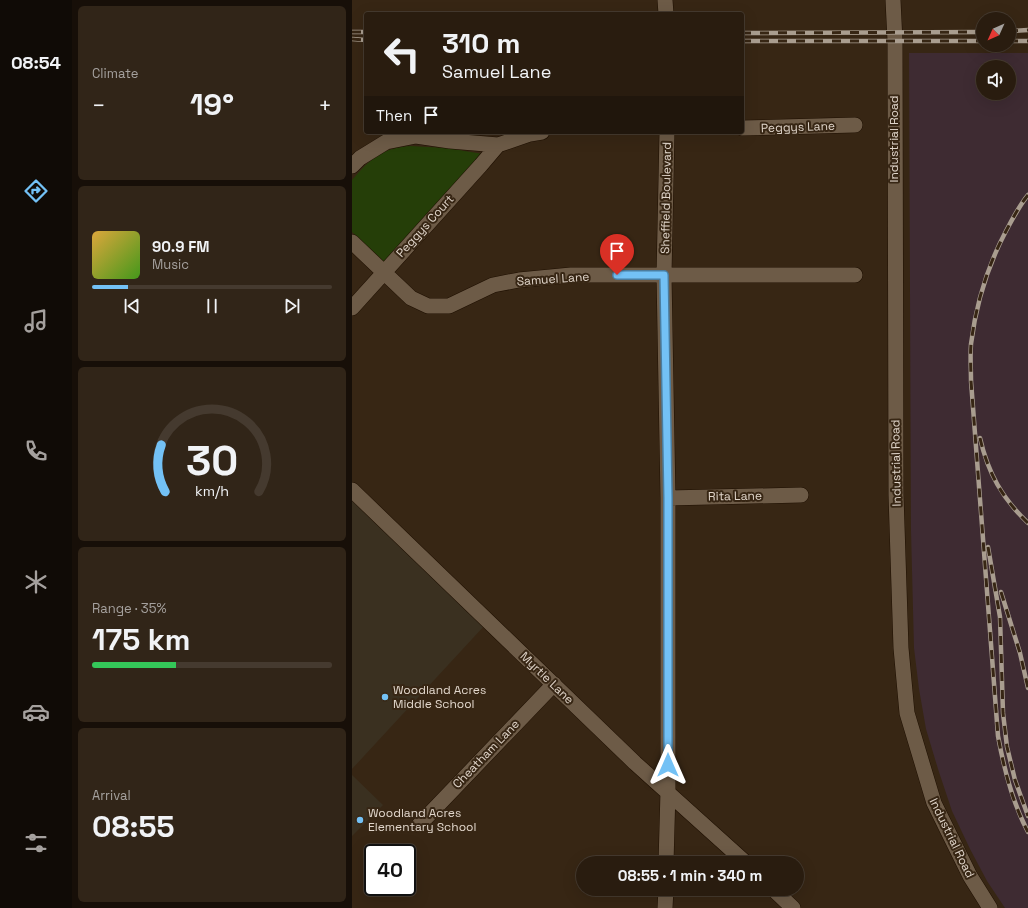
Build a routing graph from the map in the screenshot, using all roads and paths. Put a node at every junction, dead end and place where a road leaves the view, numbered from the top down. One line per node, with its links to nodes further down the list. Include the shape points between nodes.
1 (666, 0): 3 (street)
2 (893, 0): 27 (street, Industrial Road, via 896,495 902,648 908,713 934,803 970,876)
3 (666, 12)
4 (855, 125): 5 (street, Peggys Lane)
5 (744, 128)
6 (530, 134): 8 (street)
7 (667, 134): 12 (street, Sheffield Boulevard)
8 (498, 145): 9 (street, via 416,136 386,142); 11 (street, Peggys Court)
9 (352, 166)
10 (352, 242): 11 (street, Samuel Lane)
11 (384, 272): 12 (street, Samuel Lane, via 411,298 428,306 449,306 492,285 519,280 571,275); 14 (street, Peggys Court)
12 (664, 275): 13 (street, Samuel Lane); 17 (street, Sheffield Boulevard)
13 (856, 276)
14 (352, 308)
15 (352, 490): 18 (street, Myrtle Lane)
16 (801, 496): 17 (street, Rita Lane)
17 (668, 498): 19 (street, Sheffield Boulevard)
18 (554, 684): 19 (street, Myrtle Lane); 20 (street, Cheatham Lane)
19 (668, 791): 21 (street, Sheffield Boulevard); 22 (street, Myrtle Lane)
20 (419, 825)
21 (666, 856)
22 (738, 856)
23 (666, 896): 25 (street)
24 (780, 896): 26 (street)
25 (666, 908)
26 (793, 908)
27 (990, 908)

